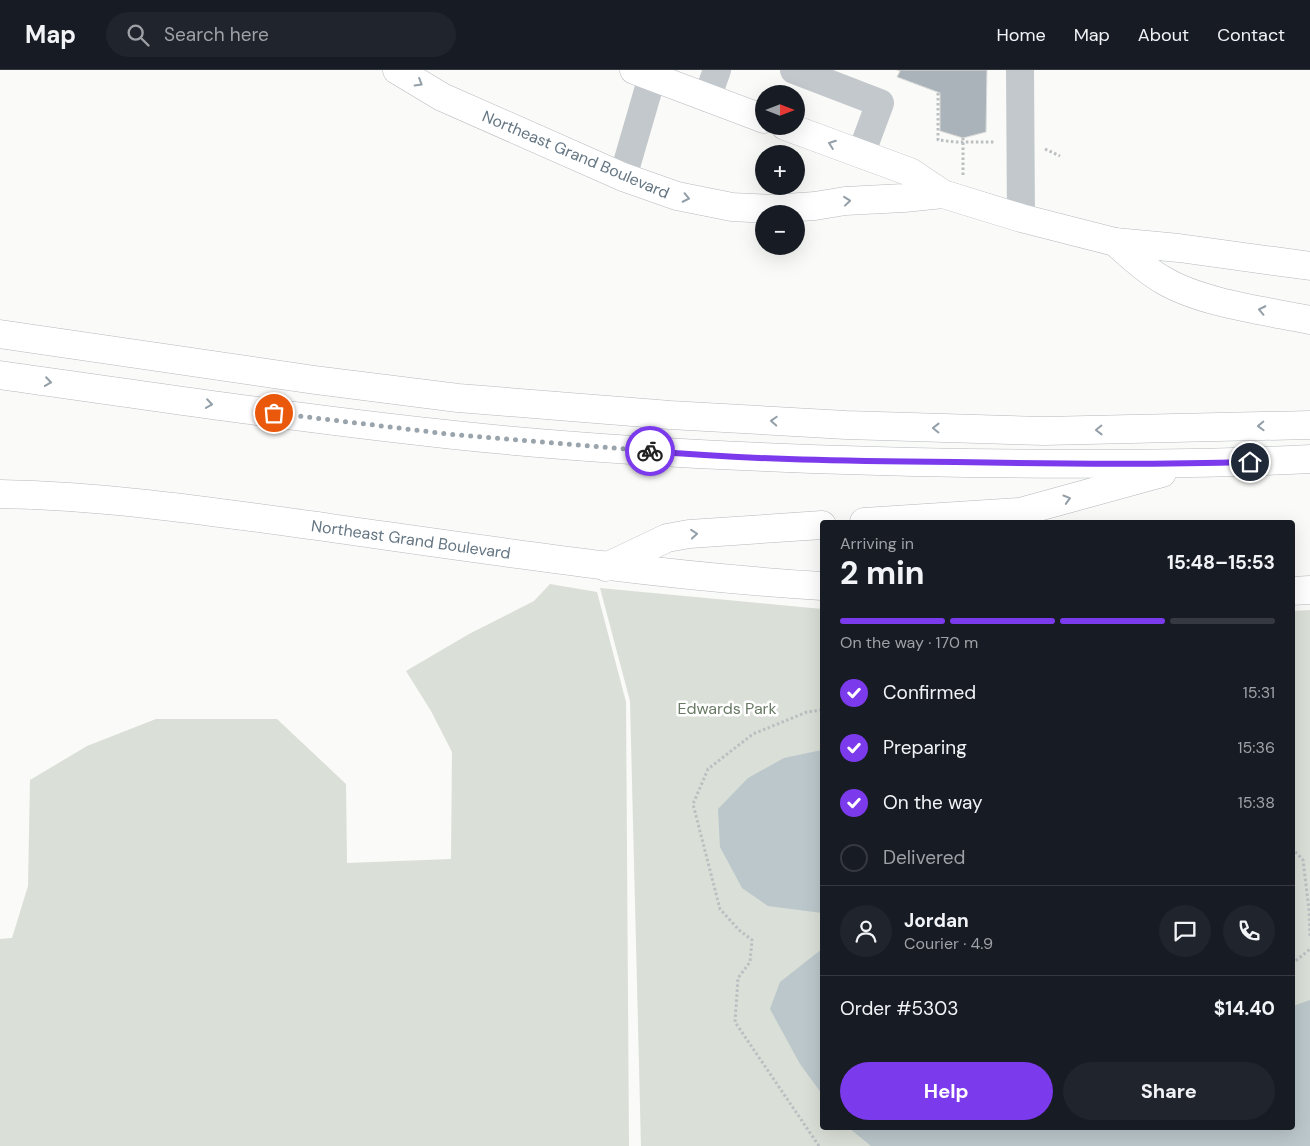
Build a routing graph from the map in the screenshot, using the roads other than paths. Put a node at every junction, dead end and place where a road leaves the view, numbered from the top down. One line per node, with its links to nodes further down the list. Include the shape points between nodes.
1 (397, 70): 10 (main road, Northeast Grand Boulevard, one-way to 10, via 442,97)
2 (717, 70): 6 (street)
3 (794, 70): 9 (street, via 880,103)
4 (1020, 70): 12 (street)
5 (646, 72): 6 (main road); 10 (street)
6 (707, 98): 7 (main road)
7 (755, 116)
8 (805, 133): 9 (main road, Northeast Grand Boulevard, one-way to 8)
9 (861, 154): 11 (main road, Northeast Grand Boulevard, via 910,172)
10 (623, 177): 11 (main road, Northeast Grand Boulevard, one-way to 11, via 678,196 732,207 771,208)
11 (952, 197): 12 (main road, Northeast Grand Boulevard)
12 (1021, 218): 13 (main road, Northeast Grand Boulevard)
13 (1115, 242): 14 (main road, Northeast Grand Boulevard); 15 (main road, one-way to 13, via 1197,295 1164,281)
14 (1310, 266)
15 (1310, 320)
16 (0, 334): 18 (main road, one-way to 16, via 1044,431 670,415 458,398)
17 (0, 375): 20 (main road, one-way to 20, via 439,433 672,453 848,461)
18 (1310, 425)
19 (1310, 459): 20 (main road)
20 (1195, 463): 22 (main road, one-way to 20, via 1020,512)
21 (0, 494): 24 (main road, Northeast Grand Boulevard, via 143,504 260,518)
22 (895, 520)
23 (820, 525): 24 (main road, one-way to 23, via 667,538)
24 (606, 567): 25 (main road, Northeast Grand Boulevard)
25 (820, 586)
26 (1310, 590): 27 (main road)
27 (1295, 591)

